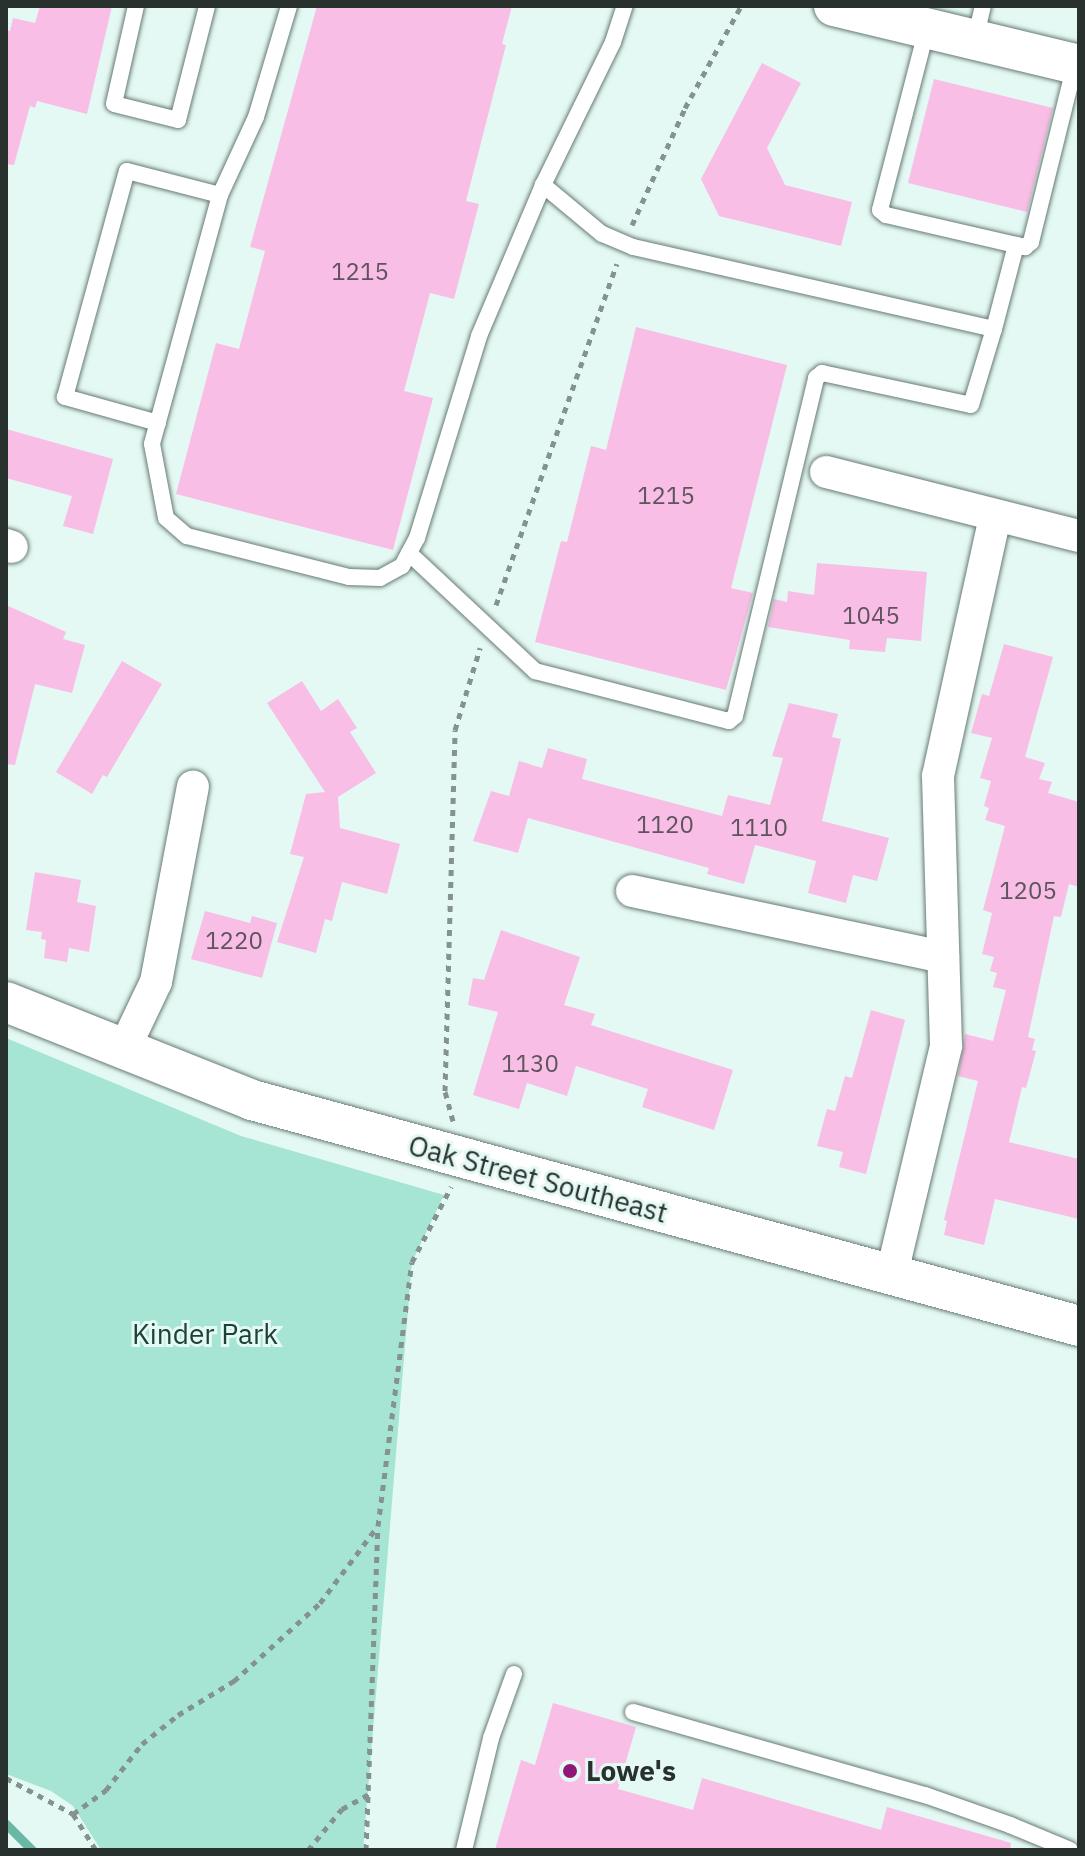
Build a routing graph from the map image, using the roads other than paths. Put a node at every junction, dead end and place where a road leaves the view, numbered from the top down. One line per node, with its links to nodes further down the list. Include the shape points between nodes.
1 (136, 6): 2 (lane, via 114,104 178,120)
2 (207, 6)
3 (289, 6): 10 (lane, via 256,117)
4 (625, 6): 9 (lane, via 613,42)
5 (834, 6): 7 (street)
6 (979, 23): 7 (street); 8 (street)
7 (927, 28): 11 (lane, via 880,210)
8 (1077, 65): 11 (lane, via 1031,242)
9 (543, 185): 12 (lane, via 602,234 624,243); 17 (lane, via 479,336)
10 (220, 195): 13 (lane); 13 (lane, via 127,171 65,397)
11 (1016, 245): 12 (lane)
12 (994, 329): 17 (lane, via 971,405 822,373 816,378 739,701 729,721 547,676 517,658)
13 (158, 423): 17 (lane, via 152,444 166,518 187,536 349,577 380,578 402,566)
14 (826, 472): 15 (street)
15 (995, 516): 16 (street); 20 (street, via 938,776)
16 (1079, 536)
17 (409, 553)
18 (193, 786): 22 (street, via 156,982)
19 (632, 891): 20 (street)
20 (943, 957): 23 (street, via 946,1046)
21 (6, 1002): 22 (street, Oak Street Southeast)
22 (124, 1049): 23 (street, Oak Street Southeast, via 252,1100)
23 (892, 1273): 24 (street, Oak Street Southeast)
24 (1079, 1326)
25 (514, 1674): 27 (lane, via 491,1738)
26 (633, 1712): 28 (lane, via 925,1795)
27 (464, 1850)
28 (1070, 1850)

